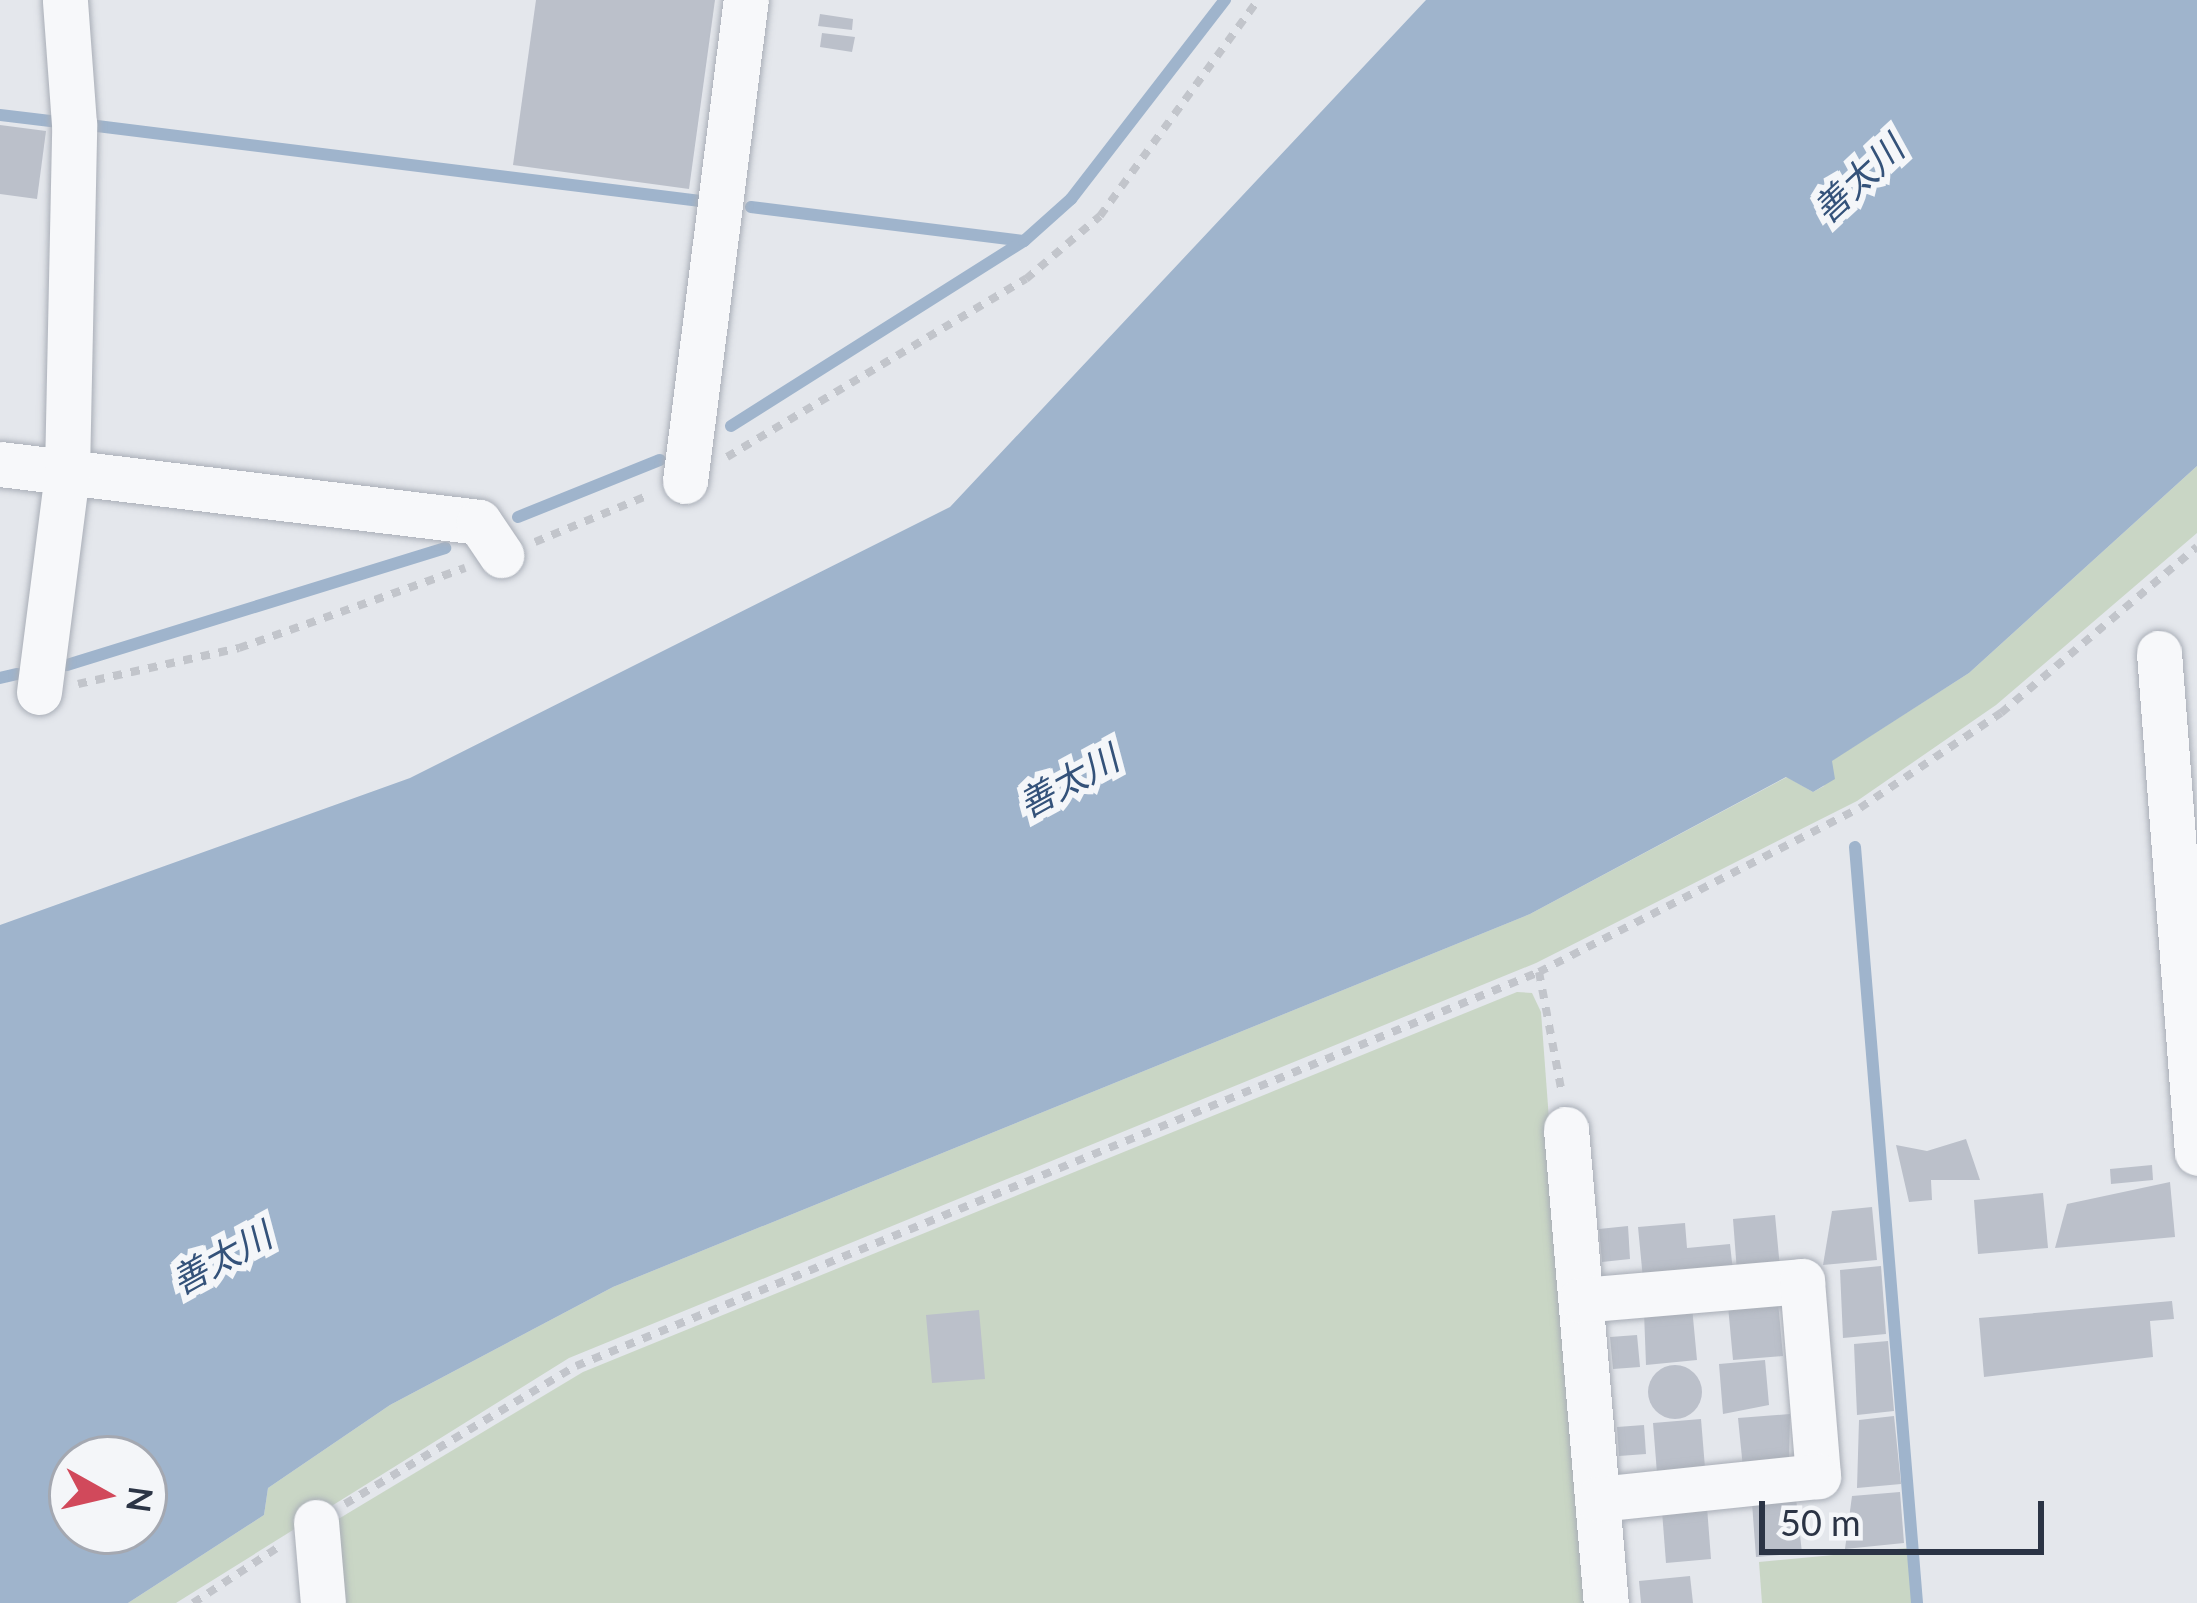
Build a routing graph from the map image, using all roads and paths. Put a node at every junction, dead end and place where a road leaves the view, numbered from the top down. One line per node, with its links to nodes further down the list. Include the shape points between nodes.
1 (65, 0): 5 (street, via 74,124)
2 (746, 0): 6 (street)
3 (1258, 0): 6 (path, via 1100,216 1026,279)
4 (0, 464): 5 (street)
5 (67, 472): 8 (street, via 479,522); 10 (street)
6 (685, 481): 8 (path)
7 (2197, 547): 11 (path, via 2001,713 1860,808)
8 (502, 555): 10 (path, via 239,648)
9 (2159, 653): 13 (street)
10 (39, 692)
11 (1539, 972): 12 (path); 16 (path, via 718,1301 559,1376)
12 (1566, 1129): 14 (street)
13 (2197, 1153)
14 (1581, 1300): 15 (street); 15 (street, via 1802,1281 1818,1476)
15 (1598, 1499): 19 (street)
16 (316, 1522): 17 (path); 18 (street)
17 (193, 1603)
18 (323, 1603)
19 (1606, 1603)

